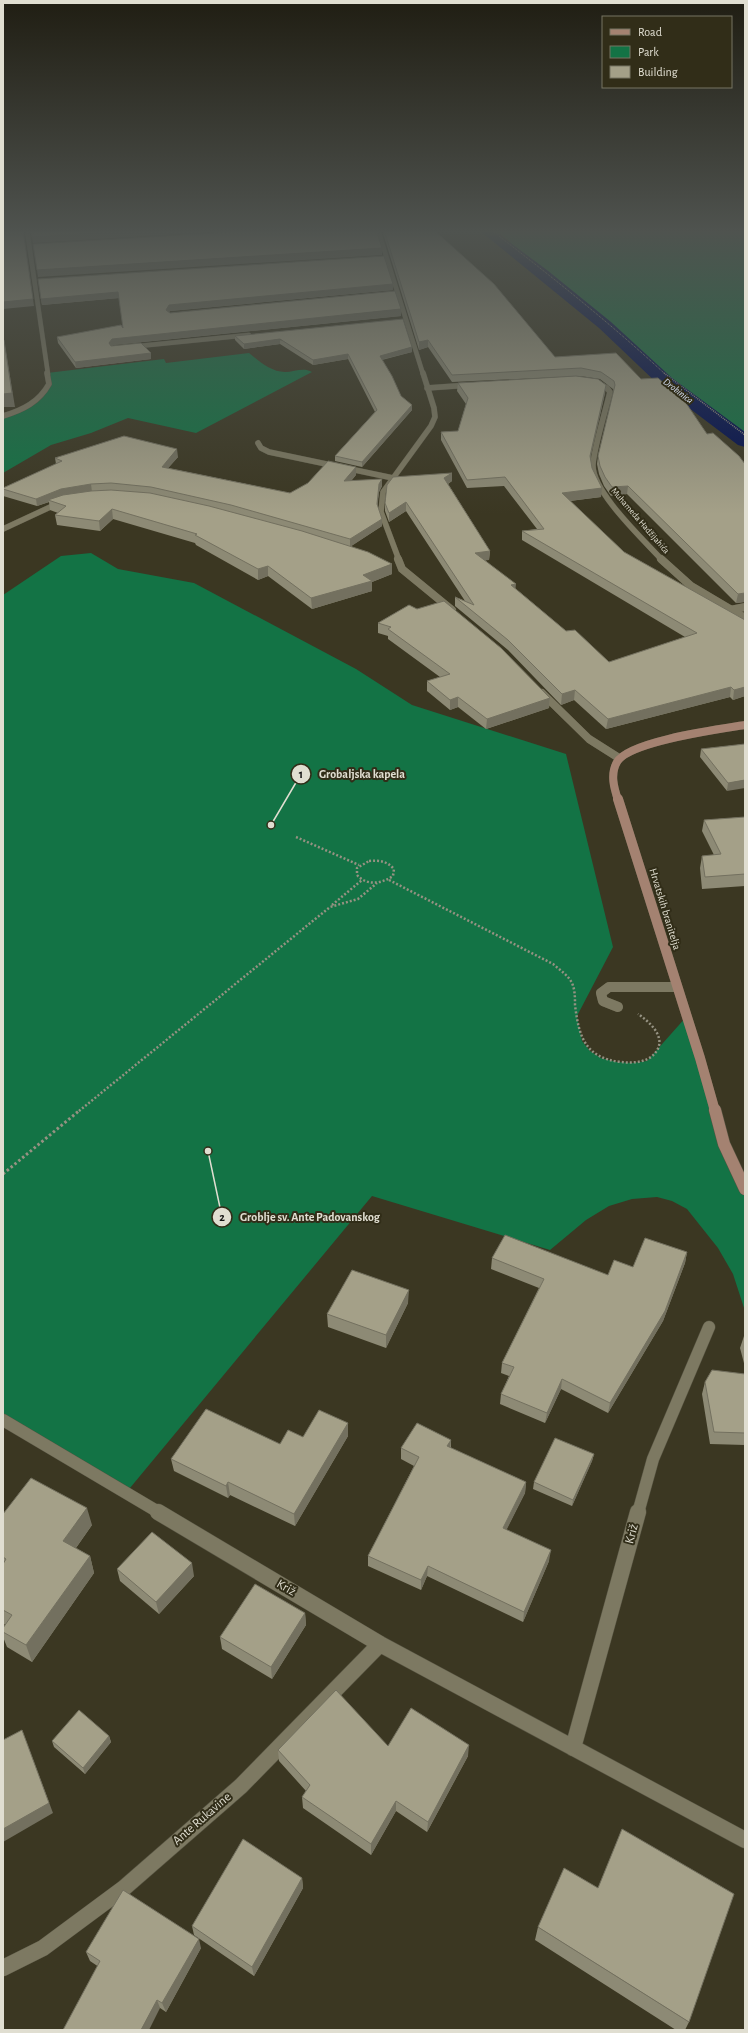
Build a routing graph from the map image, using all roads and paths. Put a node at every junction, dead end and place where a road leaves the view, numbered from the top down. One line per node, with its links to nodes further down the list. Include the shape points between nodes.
1 (40, 325): 9 (street, via 49,384 42,396 32,405)
2 (407, 325): 8 (street)
3 (610, 325): 10 (path, via 673,381)
4 (255, 334): 5 (street)
5 (121, 348)
6 (590, 381): 18 (street, Muhameda Hadžijahića, via 602,385 610,392 593,465 597,484 663,561 691,586)
7 (475, 385): 8 (street)
8 (427, 388): 12 (street, via 434,408 433,422)
9 (3, 416)
10 (745, 435)
11 (258, 443): 12 (street, via 269,452)
12 (393, 478): 16 (street, via 383,492 381,512)
13 (68, 500): 14 (street)
14 (3, 529)
15 (395, 567): 16 (street)
16 (402, 569): 19 (street)
17 (745, 607): 18 (street)
18 (730, 610): 20 (street, Muhameda Hadžijahića)
19 (456, 614)
20 (745, 618)
21 (536, 688): 23 (street, via 589,739)
22 (745, 725): 23 (street, via 658,741)
23 (619, 758): 30 (street, Hrvatskih branitelja, via 614,769 613,784)
24 (296, 837): 25 (path)
25 (359, 865): 26 (path, via 356,874); 27 (path, via 376,860 388,863 394,869)
26 (362, 880): 28 (path); 29 (path)
27 (389, 880): 28 (path); 31 (path, via 553,964 574,984 582,1041 590,1051 601,1058 617,1062 647,1061 657,1053 661,1044 659,1035 652,1024 639,1015 629,1009)
28 (377, 883): 29 (path, via 358,899)
29 (330, 907): 32 (path)
30 (677, 987): 31 (street, via 609,987 601,993 603,1001); 33 (street, Hrvatskih branitelja, via 724,1144)
31 (618, 1007)
32 (3, 1174)
33 (745, 1189)
34 (709, 1327): 37 (street, Križ, via 653,1459)
35 (3, 1420): 36 (street, Križ)
36 (380, 1644): 37 (street, Križ); 39 (street, Ante Rukavine, via 241,1786 124,1888 43,1948)
37 (573, 1748): 38 (street, Križ)
38 (745, 1840)
39 (3, 1968)

